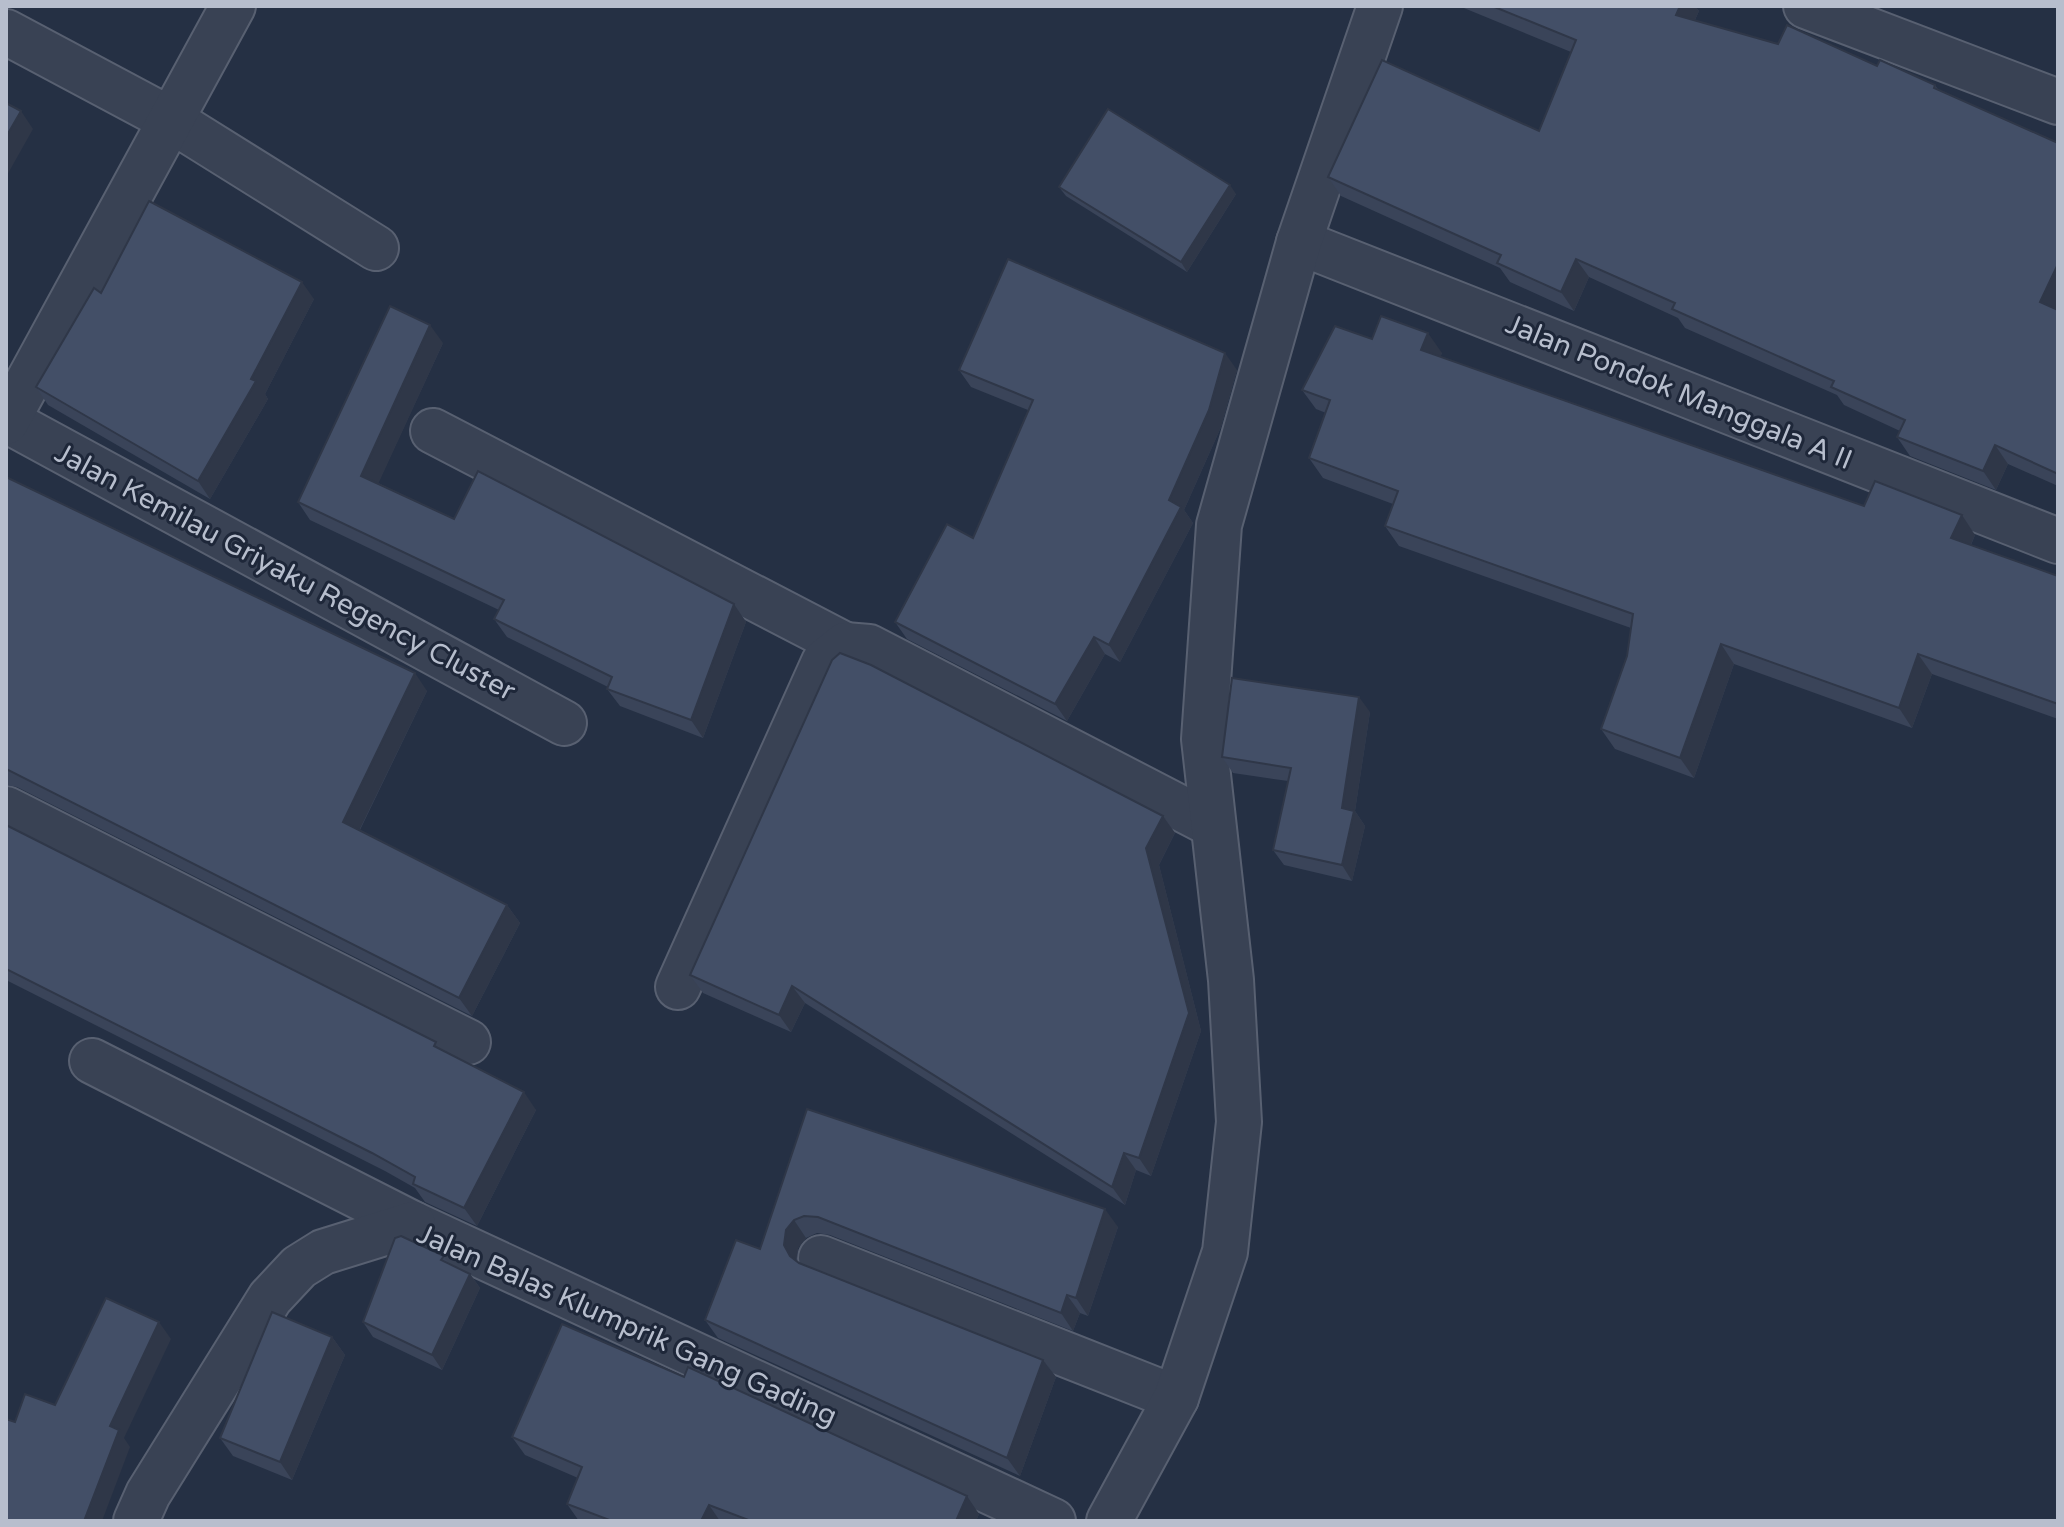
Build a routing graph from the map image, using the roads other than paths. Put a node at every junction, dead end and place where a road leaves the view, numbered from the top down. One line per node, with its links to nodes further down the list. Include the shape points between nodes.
1 (233, 6): 6 (street, Jalan Kemilau Griyaku Regency Cluster)
2 (1380, 6): 7 (street)
3 (1806, 6): 5 (street)
4 (6, 32): 6 (street)
5 (2058, 102)
6 (171, 120): 8 (street); 9 (street, Jalan Kemilau Griyaku Regency Cluster)
7 (1299, 242): 11 (street, Jalan Pondok Manggala A II); 15 (street, via 1219,525 1204,739)
8 (376, 248)
9 (6, 421): 13 (street, Jalan Kemilau Griyaku Regency Cluster)
10 (433, 431): 12 (street)
11 (2058, 541)
12 (845, 645): 15 (street, via 869,647); 16 (street, via 824,662)
13 (564, 723)
14 (6, 809): 17 (street)
15 (1213, 825): 21 (street, via 1231,980 1239,1122 1225,1252)
16 (678, 987)
17 (468, 1042)
18 (92, 1061): 19 (street)
19 (413, 1224): 22 (street, Jalan Balas Klumprik Gang Gading, via 323,1252 299,1267 270,1298); 23 (street, Jalan Balas Klumprik Gang Gading)
20 (821, 1258): 21 (street)
21 (1176, 1398): 24 (street)
22 (136, 1521)
23 (1053, 1521)
24 (1109, 1521)

